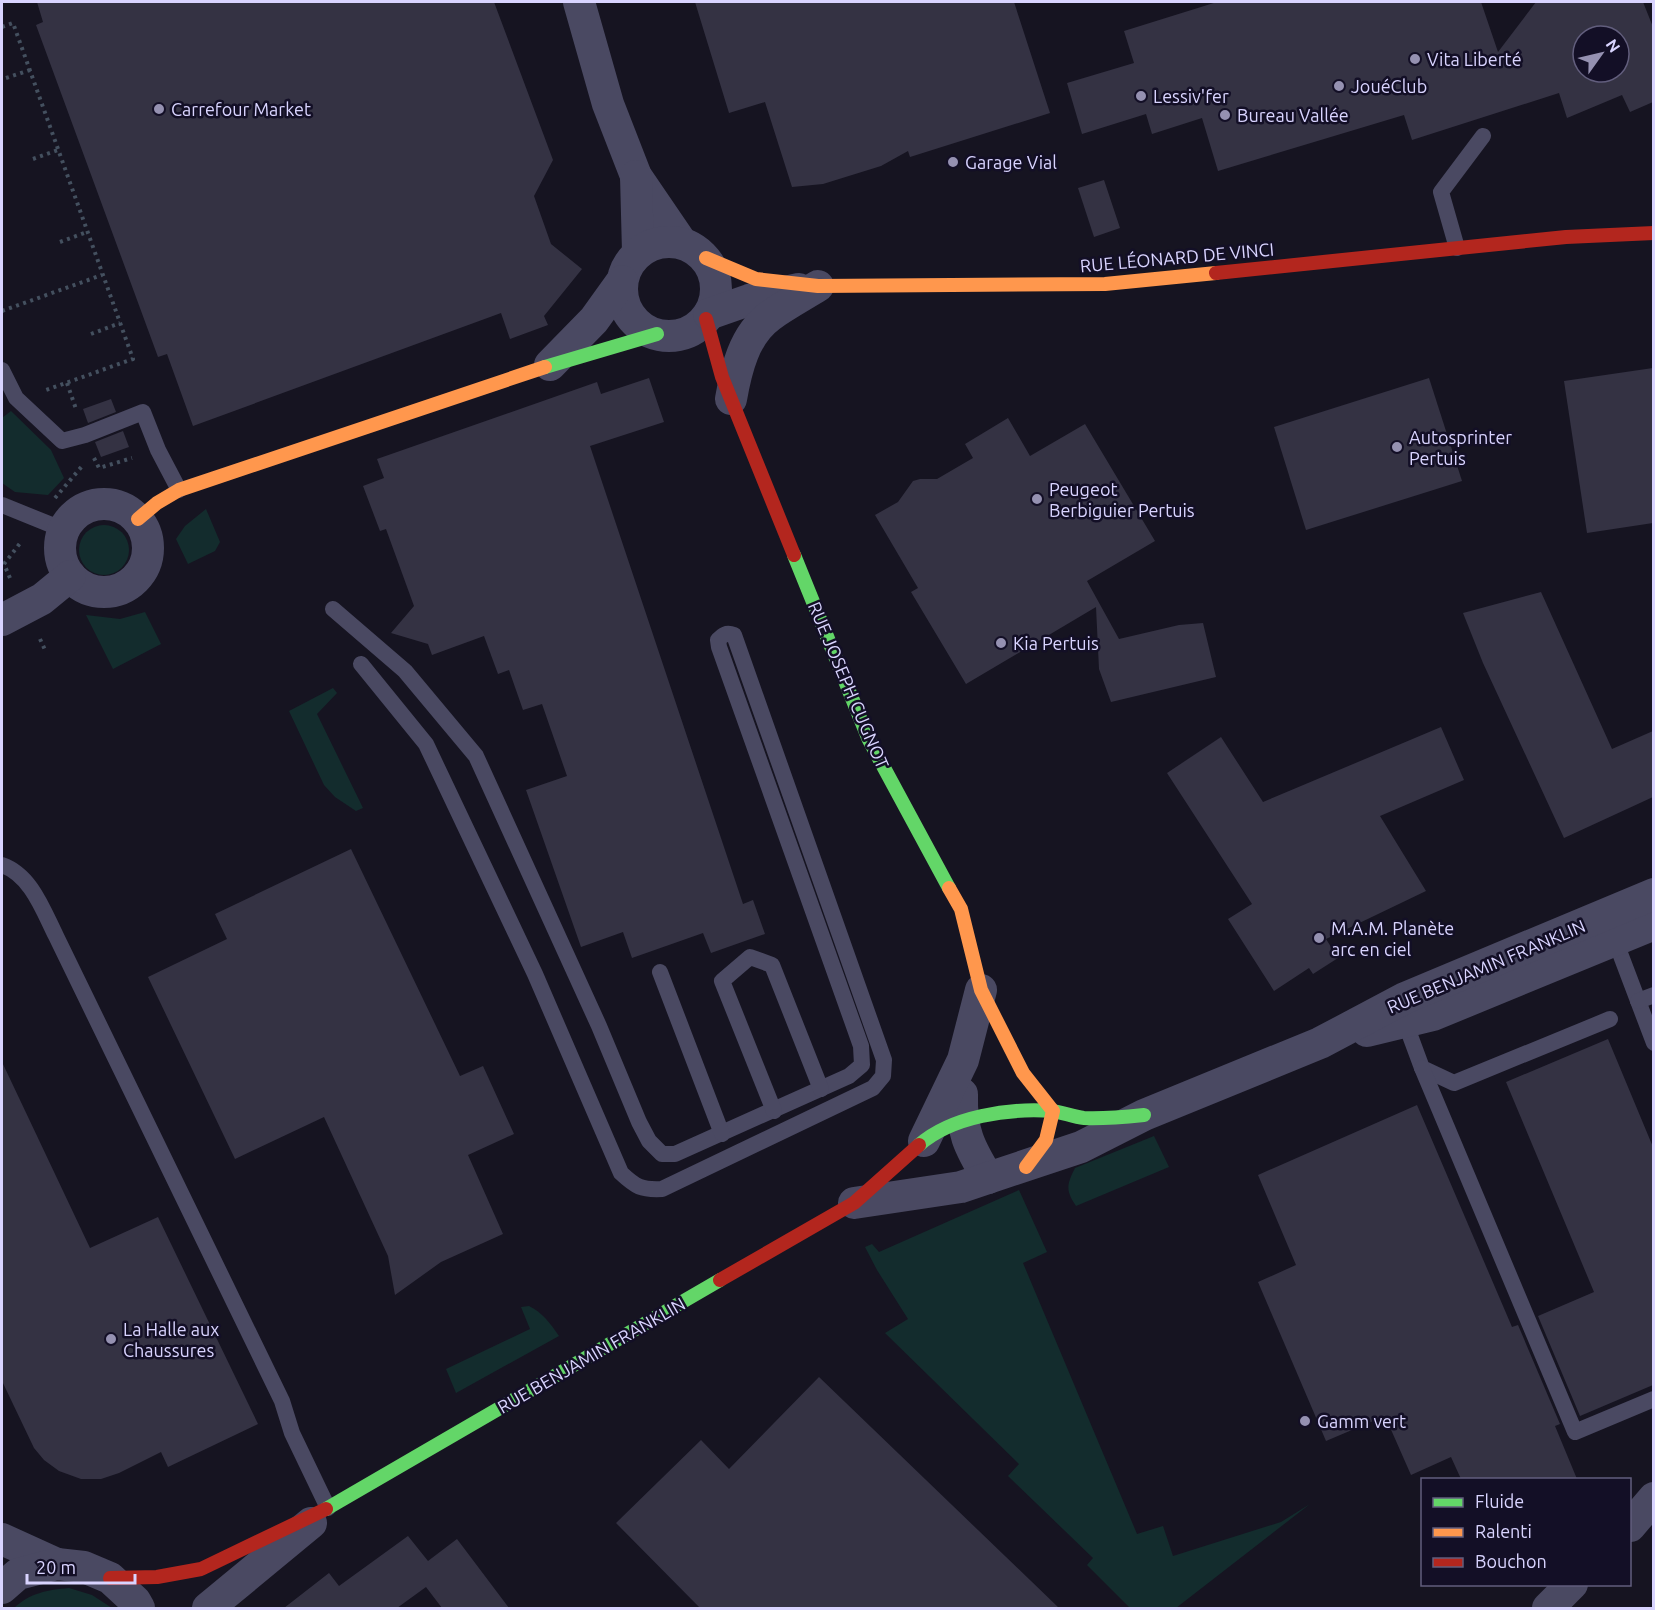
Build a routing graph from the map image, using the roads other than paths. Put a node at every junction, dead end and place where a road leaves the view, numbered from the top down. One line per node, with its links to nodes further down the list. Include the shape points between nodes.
1 (579, 2): 3 (street, via 608,104)
2 (1483, 136): 5 (lane, via 1441,192)
3 (636, 176): 6 (street); 7 (street)
4 (1653, 233): 5 (street, RUE LÉONARD DE VINCI)
5 (1457, 248): 9 (street, RUE LÉONARD DE VINCI, via 1105,284)
6 (693, 250): 7 (street, via 666,241); 9 (street, RUE LÉONARD DE VINCI, via 756,279); 10 (street, via 715,276 716,296)
7 (638, 252): 8 (street, via 627,265)
8 (622, 281): 11 (street, via 625,308 633,320 644,329); 12 (street, via 594,320)
9 (818, 286): 10 (street, via 749,300); 14 (street, via 768,317 754,332)
10 (708, 316): 11 (street, via 695,329); 14 (street, RUE JOSEPH CUGNOT)
11 (668, 335): 12 (street); 14 (street, RUE JOSEPH CUGNOT)
12 (550, 365): 15 (street)
13 (2, 370): 15 (lane, via 18,400 62,441 143,412)
14 (727, 388): 28 (street, RUE JOSEPH CUGNOT, via 869,740 961,909)
15 (179, 490): 17 (street)
16 (2, 505): 18 (lane)
17 (138, 519): 18 (street, via 123,508 105,503 86,507); 19 (street, via 147,534 148,550 145,566 135,580 119,590 102,592 84,587)
18 (64, 530): 19 (street, via 62,562)
19 (70, 576): 21 (street, via 42,598)
20 (333, 609): 41 (lane, via 405,671 476,756 649,1141 662,1154 675,1154)
21 (2, 620)
22 (361, 664): 36 (lane, via 426,744 535,974 621,1173 646,1190 662,1189 873,1088 883,1076 884,1060 734,635 723,635 718,640 720,647 861,1046 862,1065)
23 (2, 865): 48 (lane, via 17,873 32,890 56,936 277,1390 292,1433)
24 (1653, 894): 32 (street, RUE BENJAMIN FRANKLIN, via 1405,998)
25 (1653, 924): 26 (street, RUE BENJAMIN FRANKLIN)
26 (1615, 940): 29 (lane); 31 (street, RUE BENJAMIN FRANKLIN, via 1433,1015)
27 (660, 972): 41 (lane)
28 (981, 990): 34 (street, RUE JOSEPH CUGNOT); 38 (street, RUE JOSEPH CUGNOT, via 1023,1072)
29 (1646, 998): 33 (lane)
30 (1610, 1019): 35 (lane, via 1454,1083)
31 (1405, 1022): 32 (street, RUE BENJAMIN FRANKLIN); 35 (lane)
32 (1320, 1043): 39 (street, RUE BENJAMIN FRANKLIN)
33 (1653, 1043)
34 (963, 1060): 40 (street, RUE JOSEPH CUGNOT); 42 (street, RUE JOSEPH CUGNOT)
35 (1422, 1068): 46 (lane, via 1575,1432)
36 (821, 1089): 37 (lane); 37 (lane, via 772,965 750,957 722,981)
37 (774, 1111): 41 (lane)
38 (1053, 1111): 39 (street, RUE BENJAMIN FRANKLIN, via 1080,1118); 40 (street, RUE BENJAMIN FRANKLIN, via 992,1113); 43 (street, via 1046,1140)
39 (1144, 1115): 43 (street, RUE BENJAMIN FRANKLIN, via 1081,1147)
40 (962, 1121): 42 (street, RUE BENJAMIN FRANKLIN); 44 (street, RUE JOSEPH CUGNOT, via 971,1151)
41 (722, 1134)
42 (924, 1141): 45 (street, RUE BENJAMIN FRANKLIN)
43 (1026, 1167): 44 (street, RUE BENJAMIN FRANKLIN)
44 (988, 1178): 45 (street, RUE BENJAMIN FRANKLIN, via 962,1187)
45 (854, 1203): 48 (street, RUE BENJAMIN FRANKLIN)
46 (1653, 1400)
47 (1653, 1498): 49 (street)
48 (328, 1508): 52 (street, RUE BENJAMIN FRANKLIN, via 201,1569 157,1577); 56 (street, RUE BENJAMIN FRANKLIN)
49 (1631, 1524)
50 (2, 1539): 51 (street)
51 (57, 1564): 52 (street, via 84,1567); 54 (street, via 18,1574)
52 (110, 1578): 55 (street)
53 (1570, 1586): 57 (street)
54 (2, 1588)
55 (139, 1608)
56 (208, 1608)
57 (1548, 1608)

